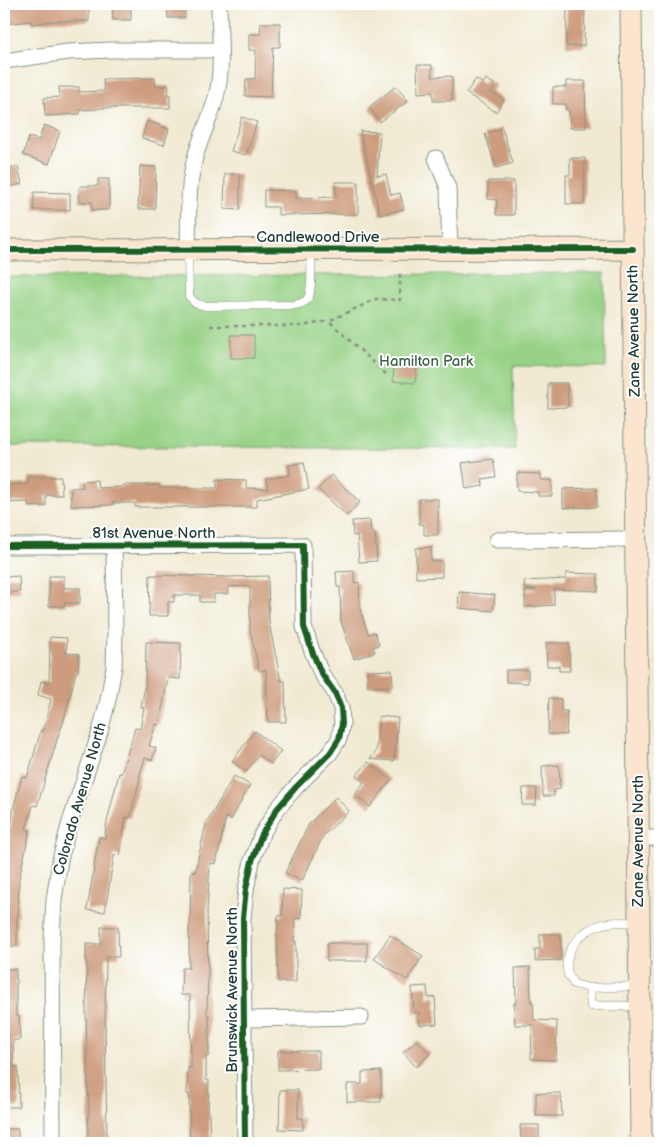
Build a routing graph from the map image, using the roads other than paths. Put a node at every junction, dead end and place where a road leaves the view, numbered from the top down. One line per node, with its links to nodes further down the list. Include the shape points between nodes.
1 (219, 4): 3 (street)
2 (631, 4): 8 (main road, Zane Avenue North)
3 (220, 50): 4 (street, via 68,52); 10 (street, via 219,88 195,157 190,182)
4 (4, 62)
5 (436, 158): 7 (street, via 448,188)
6 (311, 249): 7 (main road, Candlewood Drive); 10 (main road, Candlewood Drive); 10 (lane, via 309,297 294,306 205,306 195,303 189,296)
7 (450, 249): 8 (main road, Candlewood Drive)
8 (633, 249): 11 (main road, Zane Avenue North)
9 (4, 250): 10 (main road, Candlewood Drive)
10 (188, 250)
11 (636, 539): 12 (street); 16 (main road, Zane Avenue North)
12 (498, 540)
13 (114, 545): 14 (street, 81st Avenue North); 15 (street, 81st Avenue North); 23 (street, Colorado Avenue North, via 114,666 100,732 60,860 54,900)
14 (303, 545): 22 (street, Brunswick Avenue North, via 304,627 321,673 341,708 342,724 339,739 330,753 278,809 262,834 252,861 243,918)
15 (4, 546)
16 (638, 838): 17 (street); 18 (main road, Zane Avenue North)
17 (660, 838)
18 (639, 923): 19 (lane, via 601,924 578,939 570,950 568,974 574,984); 20 (main road, Zane Avenue North)
19 (589, 988): 20 (lane); 20 (lane, via 591,1006)
20 (640, 996): 25 (main road, Zane Avenue North)
21 (361, 1017): 22 (street)
22 (244, 1019): 24 (street, Brunswick Avenue North)
23 (53, 1143)
24 (245, 1143)
25 (641, 1143)

